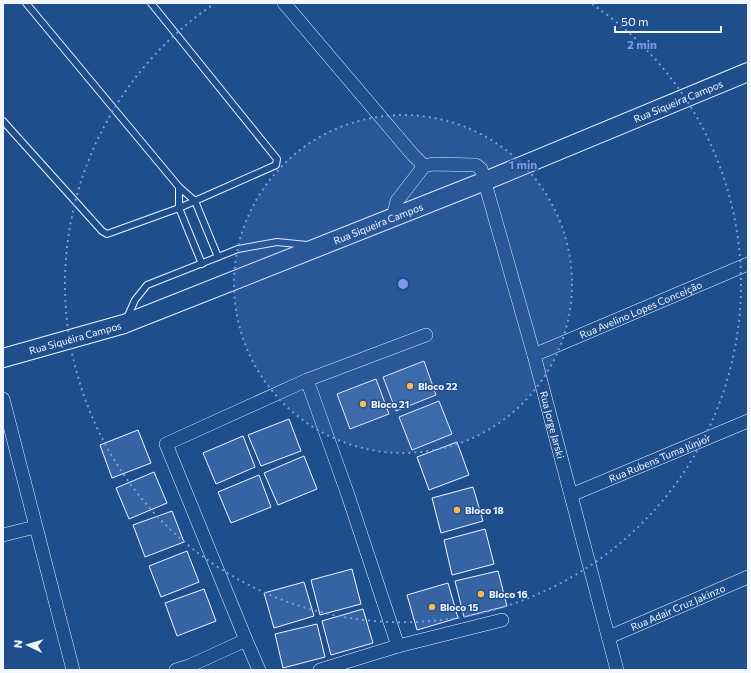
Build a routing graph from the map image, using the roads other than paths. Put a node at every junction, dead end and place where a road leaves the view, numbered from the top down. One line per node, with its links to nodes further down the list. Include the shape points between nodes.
1 (26, 3): 8 (lane)
2 (150, 3): 9 (lane, via 277,159 276,165)
3 (284, 3): 6 (street)
4 (748, 72): 7 (main road, Rua Siqueira Campos)
5 (3, 121): 10 (lane, via 102,232 107,234)
6 (424, 166): 7 (street, Rua Jorge Jarski, via 476,165 481,169); 11 (street, via 397,201)
7 (485, 181): 11 (main road, Rua Siqueira Campos); 18 (street, Rua Jorge Jarski)
8 (179, 187): 9 (lane); 10 (lane)
9 (195, 202): 10 (lane); 13 (lane)
10 (179, 208): 14 (lane)
11 (393, 217): 12 (main road, Rua Siqueira Campos)
12 (319, 246): 13 (lane, via 277,242 238,249); 16 (main road, Rua Siqueira Campos)
13 (218, 257): 14 (lane)
14 (202, 264): 16 (lane, via 148,285 135,300)
15 (748, 264): 18 (street, Rua Avelino Lopes Conceição)
16 (124, 324): 19 (main road, Rua Siqueira Campos)
17 (426, 335): 20 (street)
18 (534, 356): 23 (street, Rua Jorge Jarski)
19 (3, 358)
20 (307, 380): 29 (street, via 166,444); 30 (street)
21 (3, 399): 24 (street)
22 (748, 421): 23 (street, Rua Rubens Tuma Júnior)
23 (571, 495): 28 (street, Rua Jorge Jarski)
24 (35, 527): 25 (street); 31 (street)
25 (3, 535)
26 (748, 577): 28 (street, Rua Adair Cruz Jakinzo)
27 (502, 620): 30 (street)
28 (609, 637): 35 (street, Rua Jorge Jarski)
29 (246, 640): 32 (street); 33 (street)
30 (398, 646): 34 (street)
31 (73, 670)
32 (176, 670)
33 (259, 670)
34 (320, 670)
35 (617, 670)

